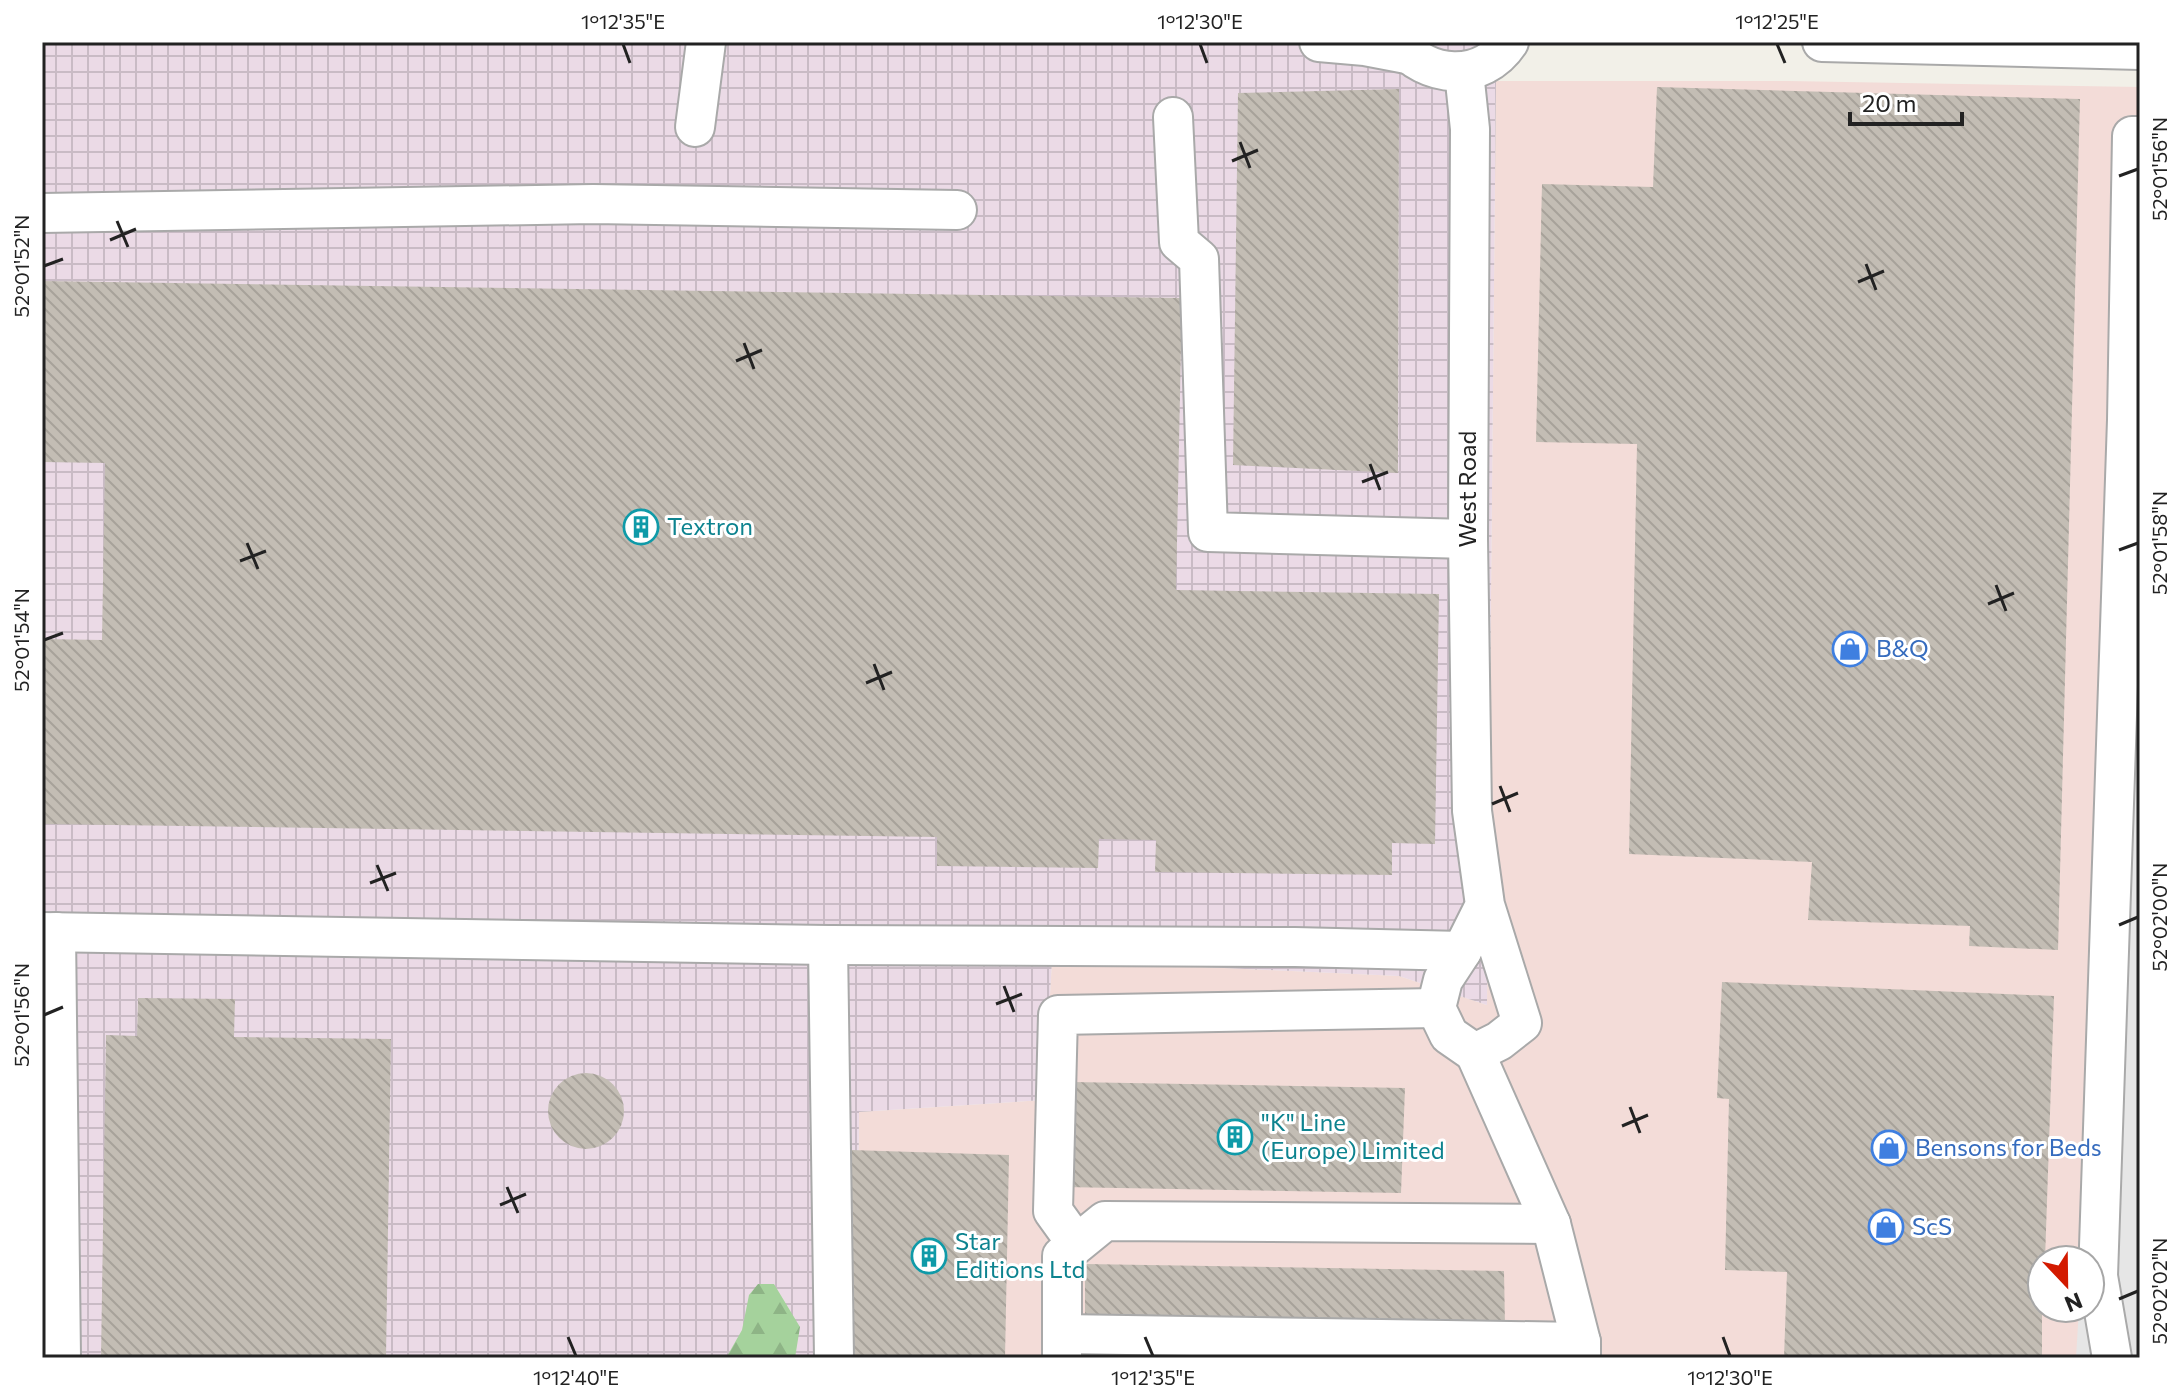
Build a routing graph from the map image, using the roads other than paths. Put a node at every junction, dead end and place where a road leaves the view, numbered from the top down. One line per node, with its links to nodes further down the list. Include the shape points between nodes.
1 (706, 42): 9 (street)
2 (1319, 42): 5 (street)
3 (1510, 42): 7 (street, via 1485,64)
4 (1822, 42): 6 (street)
5 (1403, 48): 7 (street, via 1424,66)
6 (2140, 50)
7 (1464, 72): 13 (street, West Road, via 1470,129)
8 (1173, 117): 13 (street, via 1179,242 1199,259 1208,532)
9 (695, 127)
10 (2140, 136): 26 (street, via 2132,136 2098,1276)
11 (957, 210): 12 (street, via 593,204)
12 (42, 213)
13 (1468, 539): 14 (street, West Road, via 1472,811)
14 (1485, 905): 17 (street); 19 (street, West Road, via 1522,1023)
15 (49, 932): 16 (street); 24 (street)
16 (828, 945): 17 (street); 25 (street)
17 (1462, 951): 18 (street, via 1443,980)
18 (1436, 1008): 19 (street, via 1449,1035); 21 (street, via 1058,1015 1053,1211)
19 (1475, 1053): 20 (street)
20 (1551, 1224): 21 (street, via 1105,1221); 23 (street)
21 (1076, 1243): 22 (street, via 1062,1256)
22 (1062, 1346): 23 (street)
23 (1581, 1350)
24 (61, 1358)
25 (834, 1358)
26 (2112, 1358)

